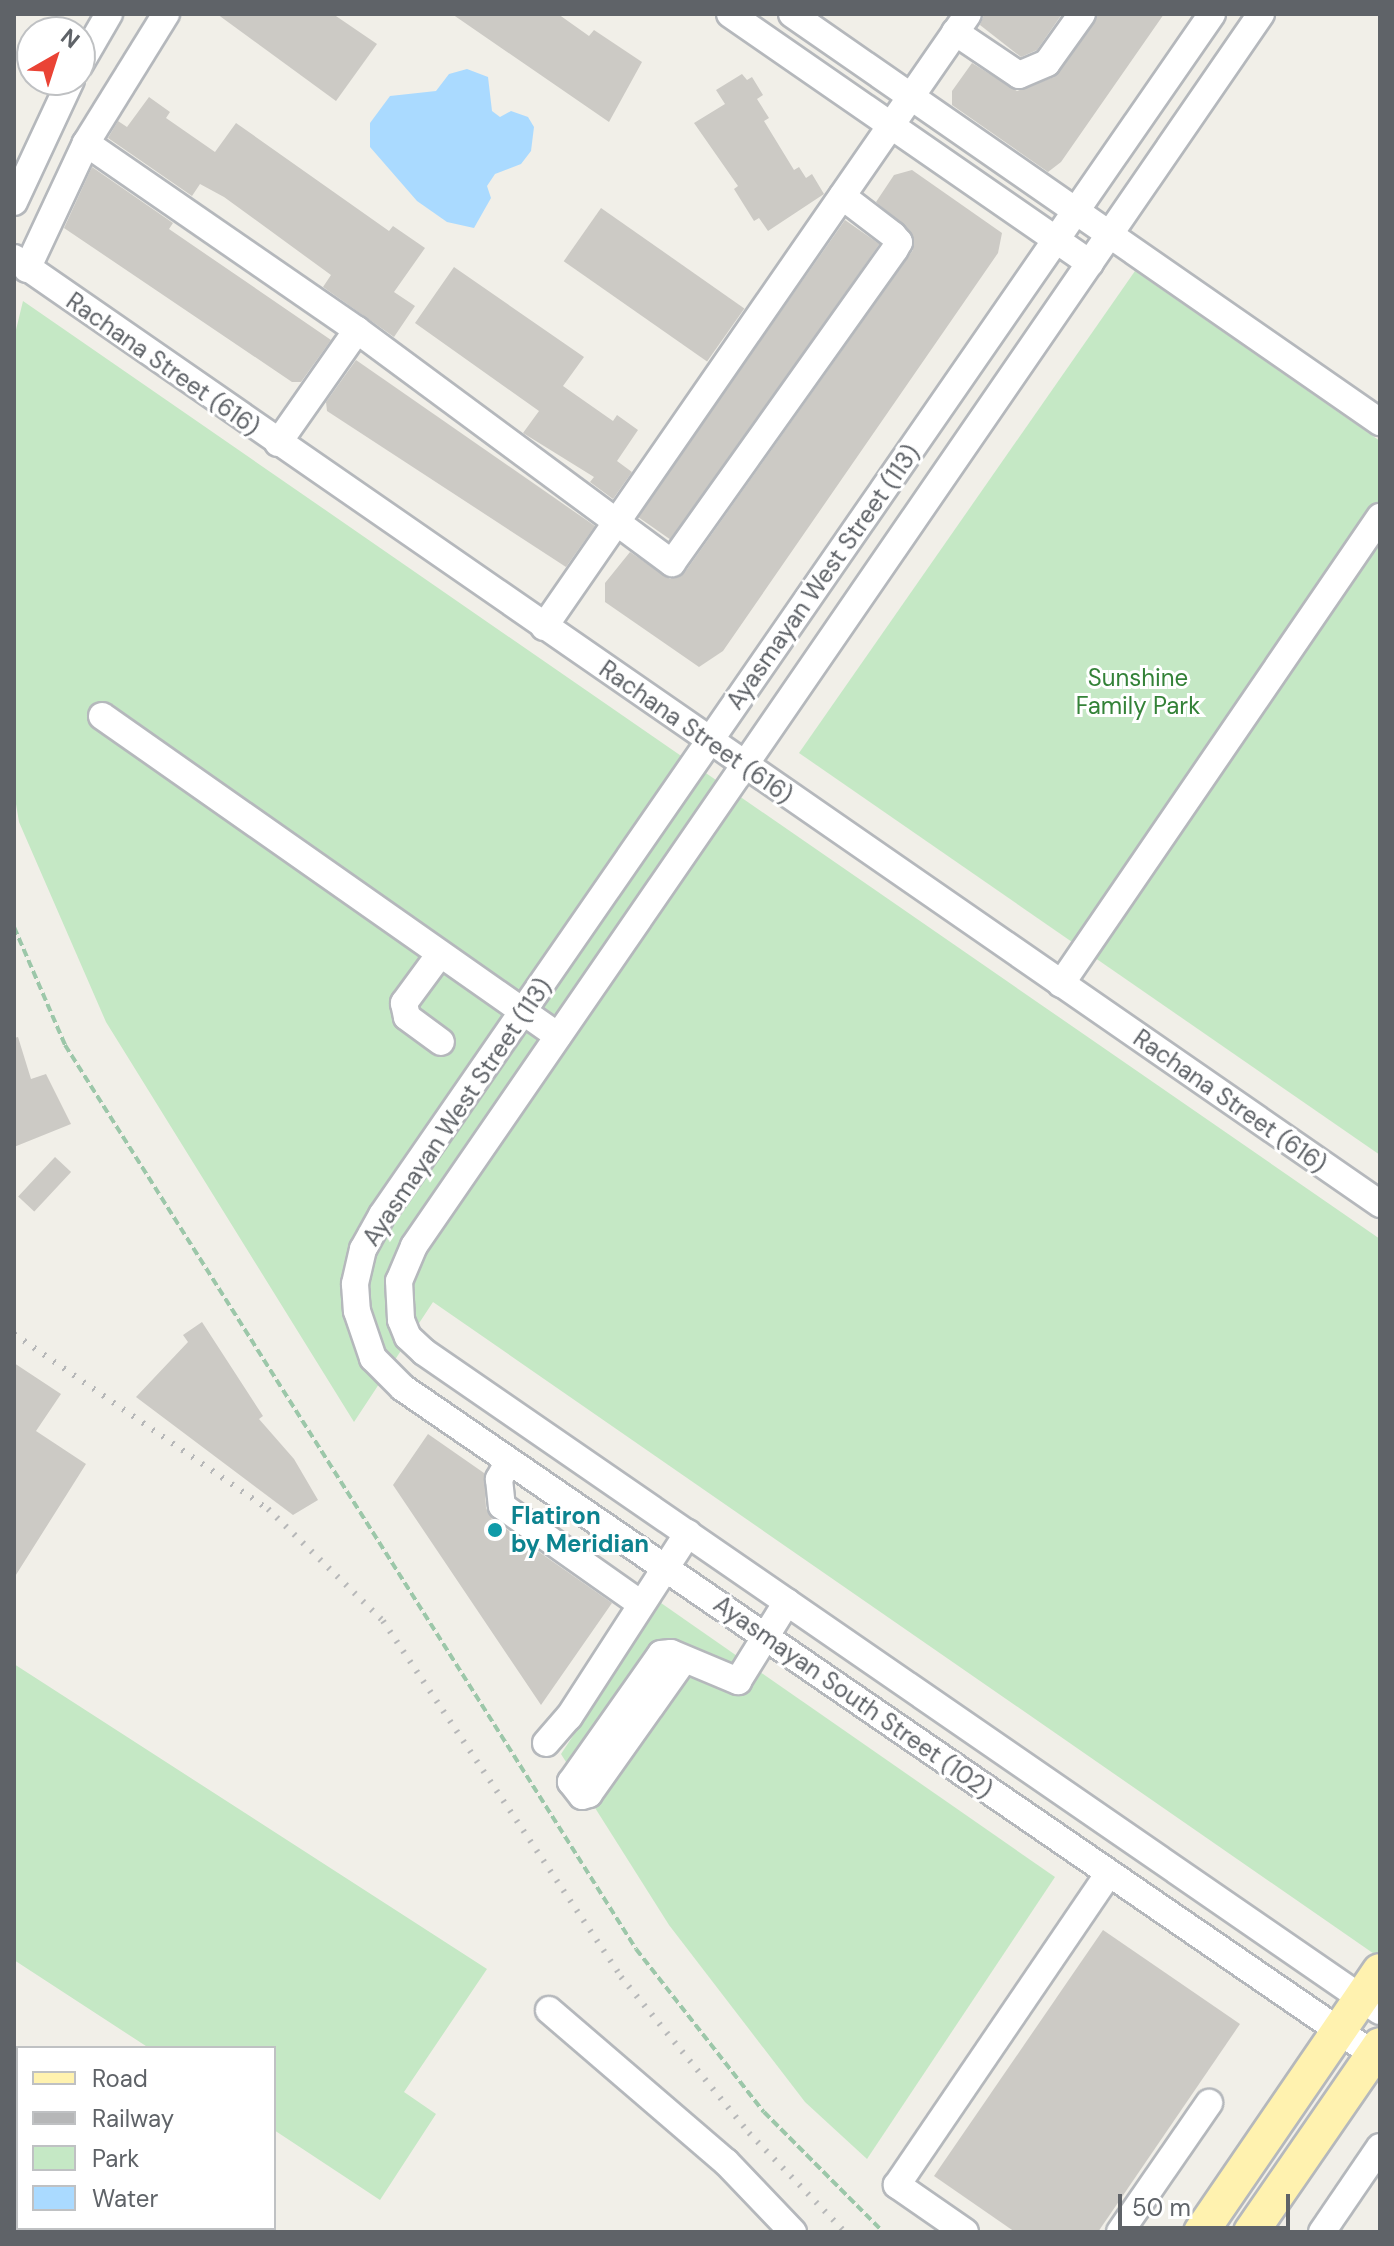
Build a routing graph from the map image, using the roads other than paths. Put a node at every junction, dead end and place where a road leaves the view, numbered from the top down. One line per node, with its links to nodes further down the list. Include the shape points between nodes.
1 (109, 14): 9 (street)
2 (166, 14): 13 (street)
3 (730, 14): 12 (street)
4 (792, 14): 11 (street)
5 (1082, 14): 8 (street, via 1047,63 1019,75)
6 (1212, 14): 16 (street, Ayasmayan West Street (113))
7 (1261, 14): 17 (street, Ayasmayan West Street (113))
8 (962, 23): 11 (street)
9 (96, 36)
10 (64, 96): 15 (street)
11 (911, 96): 12 (street); 16 (street)
12 (890, 125): 14 (street); 18 (street)
13 (86, 143): 20 (street); 21 (street)
14 (842, 196): 27 (street); 27 (street, via 899,242 845,322 672,563)
15 (14, 202)
16 (1076, 210): 17 (street); 18 (street, Ayasmayan West Street (113))
17 (1110, 234): 19 (street, Ayasmayan West Street (113)); 24 (street)
18 (1056, 240): 19 (street); 22 (street, Ayasmayan West Street (113))
19 (1090, 263): 23 (street, Ayasmayan West Street (113))
20 (21, 264): 25 (street, Rachana Street (616))
21 (357, 330): 25 (street); 27 (street)
22 (963, 374): 23 (street); 30 (street, Ayasmayan West Street (113))
23 (997, 397): 31 (street, Ayasmayan West Street (113))
24 (1380, 422)
25 (278, 443): 28 (street, Rachana Street (616))
26 (1380, 517): 33 (street)
27 (615, 521): 28 (street)
28 (544, 627): 30 (street, Rachana Street (616))
29 (102, 716): 32 (street)
30 (709, 741): 31 (street, Rachana Street (616)); 34 (street, Ayasmayan West Street (113))
31 (744, 765): 33 (street, Rachana Street (616)); 35 (street, Ayasmayan West Street (113))
32 (440, 954): 34 (street); 36 (street, via 404,1003 407,1017)
33 (1061, 984): 37 (street, Rachana Street (616))
34 (523, 1011): 35 (street); 39 (street, Ayasmayan West Street (113), via 363,1249 355,1284)
35 (558, 1036): 38 (street, Ayasmayan West Street (113), via 414,1246 399,1281)
36 (441, 1042)
37 (1380, 1204)
38 (400, 1301): 41 (street, Ayasmayan South Street (102), via 408,1337 424,1352)
39 (357, 1311): 40 (street, Ayasmayan South Street (102), via 373,1358 385,1375)
40 (509, 1461): 42 (street, Ayasmayan South Street (102)); 44 (street, via 499,1479 502,1506)
41 (688, 1533): 42 (street); 43 (street, Ayasmayan South Street (102))
42 (665, 1568): 44 (street); 45 (street, Ayasmayan South Street (102))
43 (787, 1602): 45 (street); 48 (street, Ayasmayan South Street (102))
44 (641, 1604): 47 (street, via 569,1717)
45 (765, 1636): 46 (street, via 738,1681); 49 (street, Ayasmayan South Street (102))
46 (683, 1661): 46 (street, via 661,1654 571,1782 582,1796 589,1794)
47 (546, 1743)
48 (1088, 1810): 49 (street); 51 (street, Ayasmayan South Street (102))
49 (1066, 1843): 50 (street, Ayasmayan South Street (102))
50 (1109, 1873): 53 (street, Ayasmayan South Street (102)); 58 (street, via 897,2185)
51 (1374, 1993): 53 (main road)
52 (549, 2010): 57 (street, via 726,2162)
53 (1340, 2031): 54 (street, Ayasmayan South Street (102)); 60 (main road)
54 (1378, 2053): 61 (main road)
55 (1209, 2103): 59 (street)
56 (1380, 2147): 62 (street)
57 (793, 2232)
58 (965, 2232)
59 (1120, 2232)
60 (1201, 2232)
61 (1251, 2232)
62 (1322, 2232)

